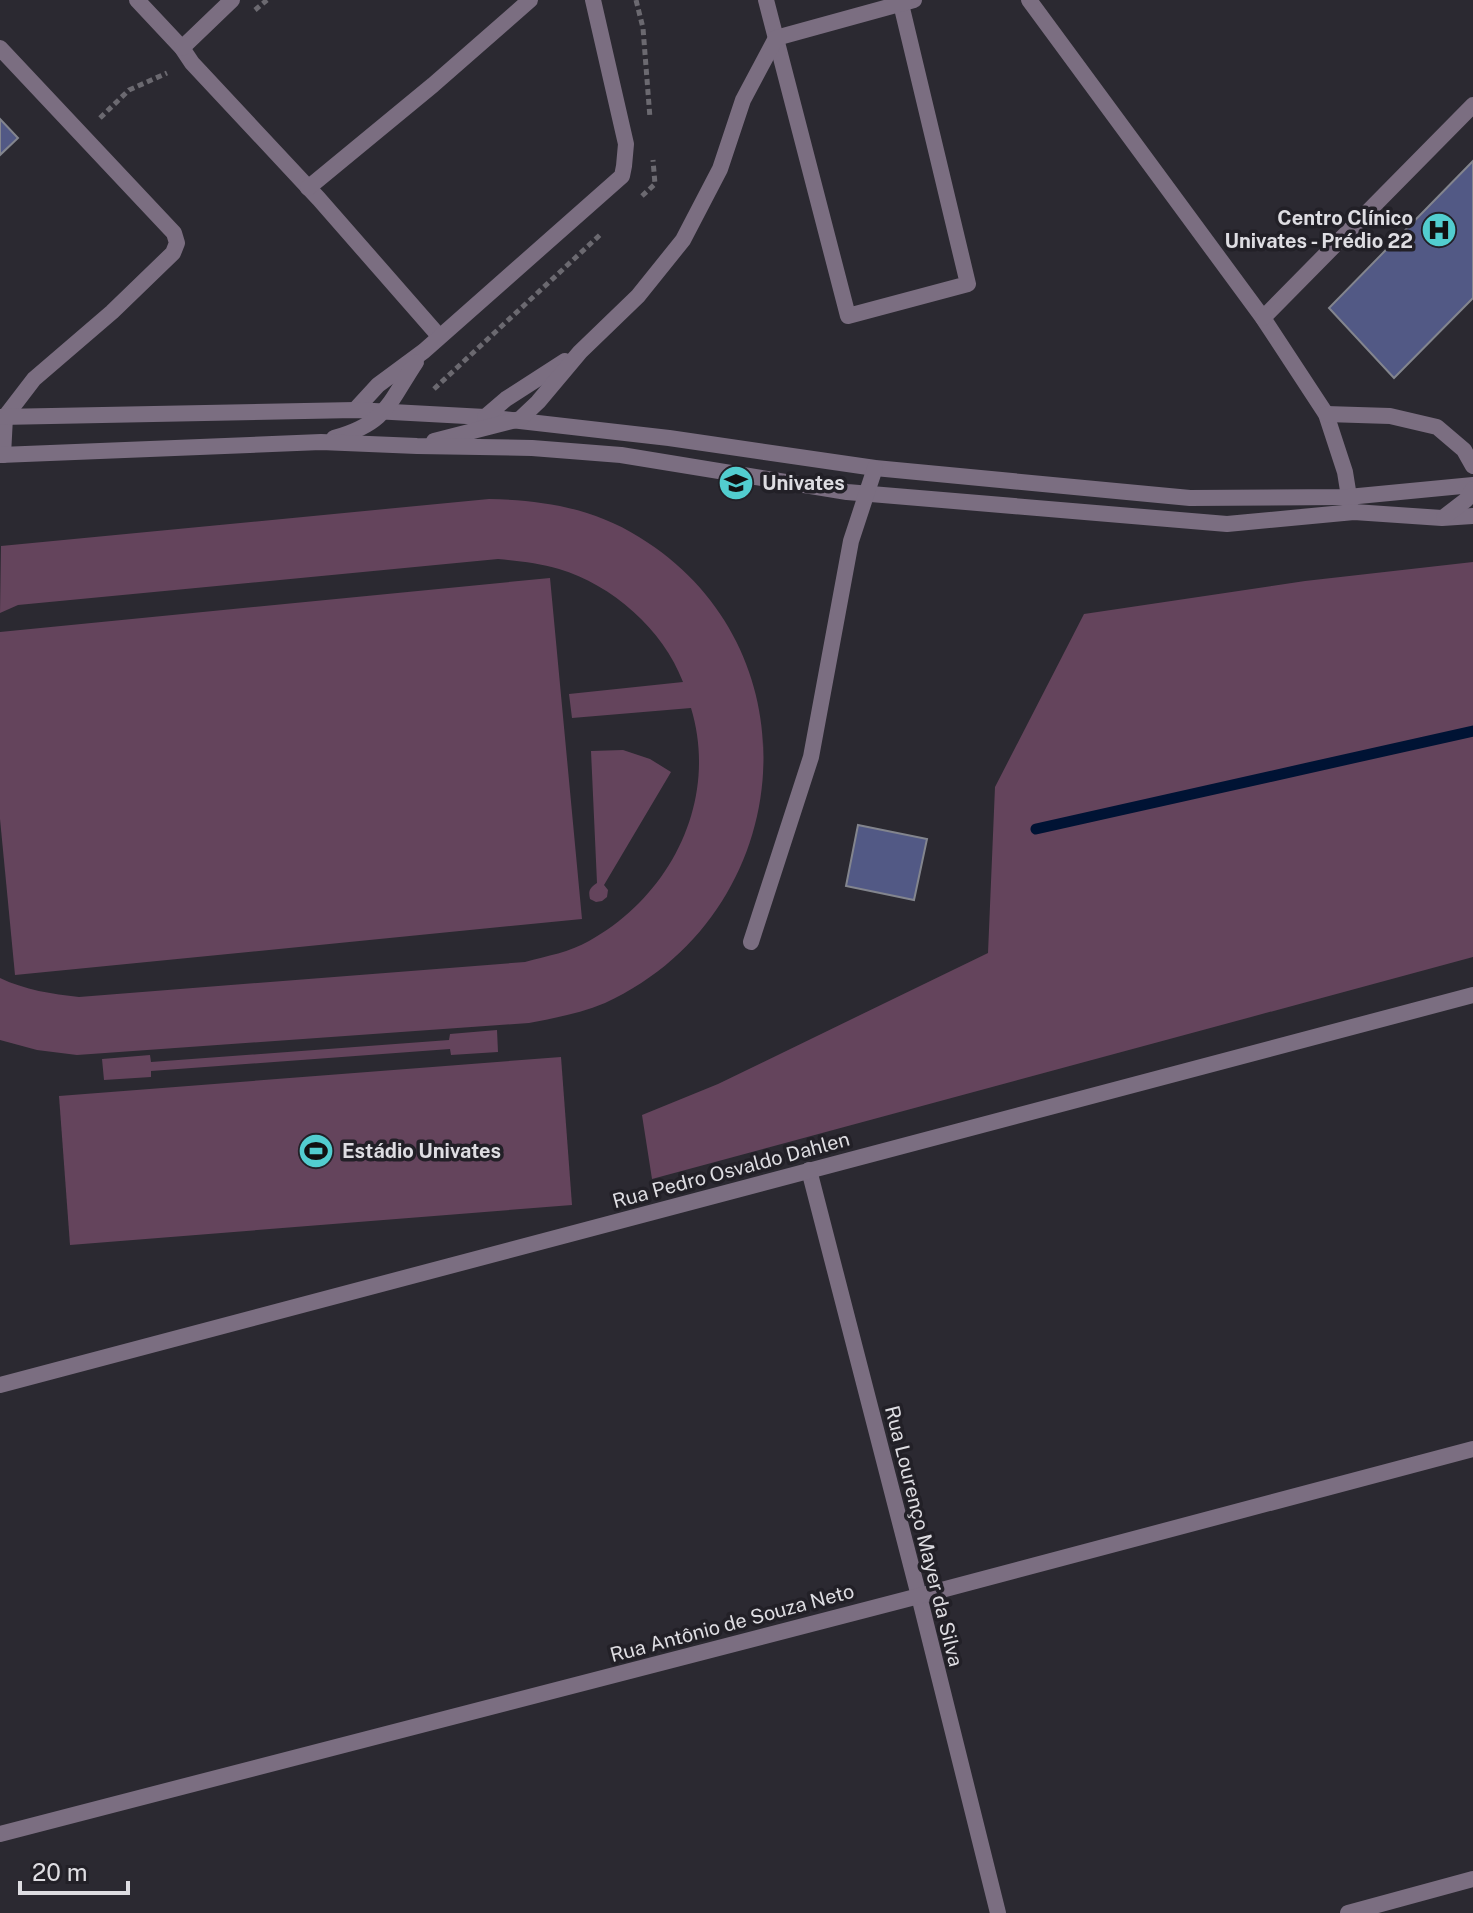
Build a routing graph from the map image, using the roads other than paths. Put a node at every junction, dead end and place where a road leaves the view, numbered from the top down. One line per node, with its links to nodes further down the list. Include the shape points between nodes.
1 (137, 0): 10 (street)
2 (232, 0): 10 (street)
3 (530, 0): 12 (street)
4 (593, 0): 14 (street, via 626,144 622,176)
5 (766, 0): 8 (street)
6 (1029, 0): 13 (street)
7 (907, 2): 8 (street); 8 (street, via 968,284 848,316)
8 (776, 38): 16 (street, via 743,100 720,169 683,240 638,296)
9 (0, 48): 20 (street, via 174,233 177,243 112,312 34,379)
10 (182, 48): 12 (street)
11 (1473, 105): 13 (street)
12 (308, 188): 14 (street)
13 (1263, 318): 19 (street)
14 (439, 336): 15 (street)
15 (424, 351): 17 (street, via 378,385); 18 (street)
16 (580, 352): 21 (street); 22 (street)
17 (355, 410): 18 (street); 20 (street)
18 (386, 410): 21 (street); 23 (street, via 364,428)
19 (1326, 414): 26 (street, via 1390,416 1437,427 1464,450); 30 (street)
20 (3, 417): 25 (street)
21 (485, 417): 22 (street)
22 (520, 419): 24 (street); 27 (street)
23 (321, 442): 24 (street); 25 (street)
24 (417, 446): 29 (street, via 621,455)
25 (2, 455)
26 (1473, 466)
27 (875, 468): 29 (street); 30 (street, via 1190,498)
28 (1473, 487): 30 (street); 32 (street, via 1466,500)
29 (865, 493): 30 (street, via 1227,524); 33 (street, via 851,541 811,757)
30 (1351, 504): 32 (street)
31 (1473, 516): 32 (street)
32 (1442, 518)
33 (751, 942)
34 (1473, 995): 35 (street, Rua Pedro Osvaldo Dahlen)
35 (809, 1170): 36 (street, Rua Pedro Osvaldo Dahlen); 38 (street, Rua Lourenço Mayer da Silva)
36 (0, 1385)
37 (1473, 1449): 38 (street, Rua Antônio de Souza Neto)
38 (919, 1596): 39 (street, Rua Antônio de Souza Neto); 42 (street, Rua Lourenço Mayer da Silva)
39 (0, 1834)
40 (1473, 1879): 41 (street)
41 (1399, 1906): 43 (street)
42 (998, 1913)
43 (1348, 1913)

